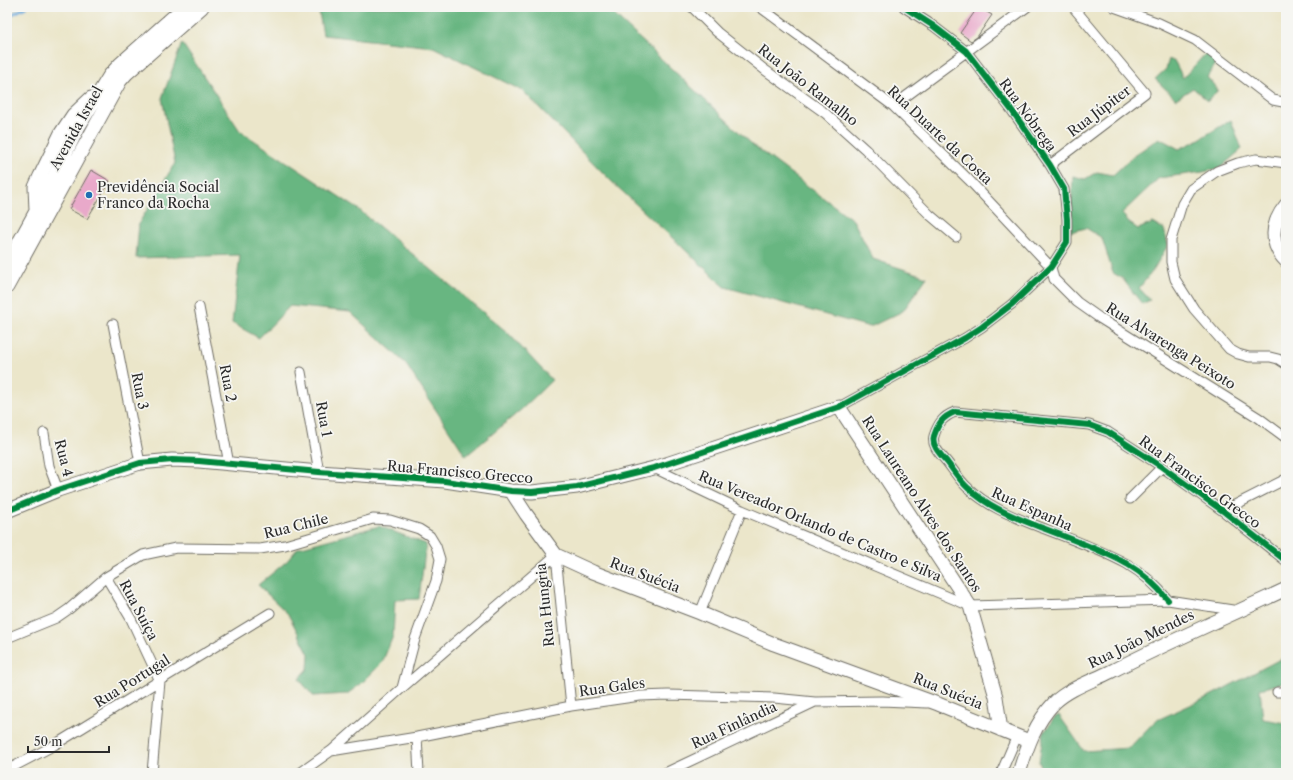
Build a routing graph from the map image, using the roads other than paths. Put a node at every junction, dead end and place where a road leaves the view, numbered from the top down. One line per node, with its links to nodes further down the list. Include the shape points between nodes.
1 (184, 7): 10 (street, Avenida Israel, via 120,64)
2 (202, 7): 14 (street, Avenida Israel, via 127,72)
3 (692, 7): 22 (street, Rua João Ramalho, via 717,32 825,113)
4 (760, 7): 12 (street, Rua Duarte da Costa)
5 (904, 7): 9 (street, Rua Nóbrega)
6 (1027, 7): 9 (street)
7 (1073, 7): 16 (street, Rua Júpiter, via 1145,93)
8 (1114, 7): 11 (street, via 1159,23 1195,40 1273,100)
9 (966, 52): 12 (street); 16 (street, Rua Nóbrega)
10 (102, 88): 13 (street, Avenida Israel); 17 (street, via 73,115)
11 (1286, 101)
12 (893, 106): 25 (street, Rua Duarte da Costa, via 969,180)
13 (79, 126): 14 (street); 19 (street, Avenida Israel)
14 (82, 153): 18 (street, Avenida Israel)
15 (1286, 163): 30 (street, via 1256,159 1217,171 1191,189 1182,204 1171,240 1171,262 1175,279 1194,309 1229,349 1249,357 1278,359)
16 (1050, 165): 25 (street, Rua Nóbrega, via 1064,189 1067,219 1067,242)
17 (40, 176): 19 (street); 21 (street, via 35,187)
18 (65, 181): 19 (street, via 59,186); 26 (street, Avenida Israel)
19 (49, 187): 21 (street, Avenida Israel)
20 (1286, 205): 23 (street, via 1275,222 1274,234)
21 (36, 211): 24 (street, Avenida Israel)
22 (956, 237)
23 (1284, 260)
24 (7, 264)
25 (1051, 267): 29 (street, Rua Nóbrega, via 1012,304 982,327); 35 (street, Rua Alvarenga Peixoto, via 1054,279 1077,302 1259,418)
26 (7, 287)
27 (199, 307): 37 (street, Rua 2)
28 (113, 324): 36 (street, Rua 3)
29 (942, 351): 32 (street, Rua Francisco Grecco)
30 (1286, 364)
31 (301, 372): 40 (street, Rua 1)
32 (839, 407): 39 (street, Rua Francisco Grecco); 53 (street, Rua Laureano Alves dos Santos)
33 (954, 412): 38 (street, Rua Francisco Grecco, via 1089,425 1108,432); 52 (street, Rua Espanha, via 945,416 936,429 933,440 936,449 968,488 986,503 1014,517 1126,564 1156,585)
34 (44, 433): 42 (street, Rua 4, via 49,466)
35 (1286, 438)
36 (140, 463): 37 (street, Rua Francisco Grecco, via 172,460); 42 (street, Rua Francisco Grecco)
37 (229, 464): 40 (street, Rua Francisco Grecco)
38 (1162, 467): 44 (street); 47 (street, Rua Francisco Grecco)
39 (654, 468): 43 (street, Rua Francisco Grecco, via 577,487 532,492); 45 (street, Rua Vereador Orlando de Castro e Silva)
40 (319, 472): 43 (street, Rua Francisco Grecco, via 446,481)
41 (1286, 479): 47 (street)
42 (58, 490): 46 (street, Rua Francisco Grecco)
43 (511, 491): 48 (street, Rua Hungria)
44 (1130, 500)
45 (742, 510): 53 (street, Rua Vereador Orlando de Castro e Silva); 56 (street)
46 (7, 511)
47 (1222, 511): 49 (street, Rua Francisco Grecco)
48 (556, 555): 56 (street, Rua Suécia); 59 (street); 62 (street, Rua Hungria)
49 (1286, 561)
50 (106, 577): 57 (street, Rua Chile, via 56,618); 58 (street, Rua Suíça, via 131,620); 59 (street, Rua Chile, via 143,555 176,548 260,549 285,545 373,519 390,520 419,529 430,536 440,559 436,581 415,639)
51 (1286, 589): 54 (street, Rua João Mendes)
52 (1168, 600): 53 (street, Rua Vereador Orlando de Castro e Silva); 54 (street, Rua Vereador Orlando de Castro e Silva)
53 (970, 606): 63 (street, Rua Laureano Alves dos Santos, via 996,697)
54 (1240, 611): 65 (street, Rua João Mendes, via 1156,648 1069,692 1055,702)
55 (270, 613): 58 (street, Rua Portugal)
56 (700, 613): 61 (street, Rua Suécia, via 774,644)
57 (7, 638)
58 (160, 681): 67 (street, Rua Portugal, via 51,747); 68 (street)
59 (402, 688): 66 (street)
60 (815, 702): 61 (street, Rua Gales, via 882,701); 62 (street, Rua Gales, via 779,698 668,695 640,696); 71 (street, Rua Finlândia)
61 (938, 704): 63 (street, Rua Suécia)
62 (572, 706): 64 (street, Rua Gales)
63 (1001, 730): 65 (street)
64 (417, 737): 66 (street, Rua Gales); 70 (street)
65 (1023, 739): 72 (street); 73 (street, Rua João Mendes)
66 (331, 751): 69 (street, Rua Gales)
67 (7, 770)
68 (152, 773)
69 (300, 773)
70 (419, 773)
71 (665, 773)
72 (1001, 773)
73 (1019, 773)

